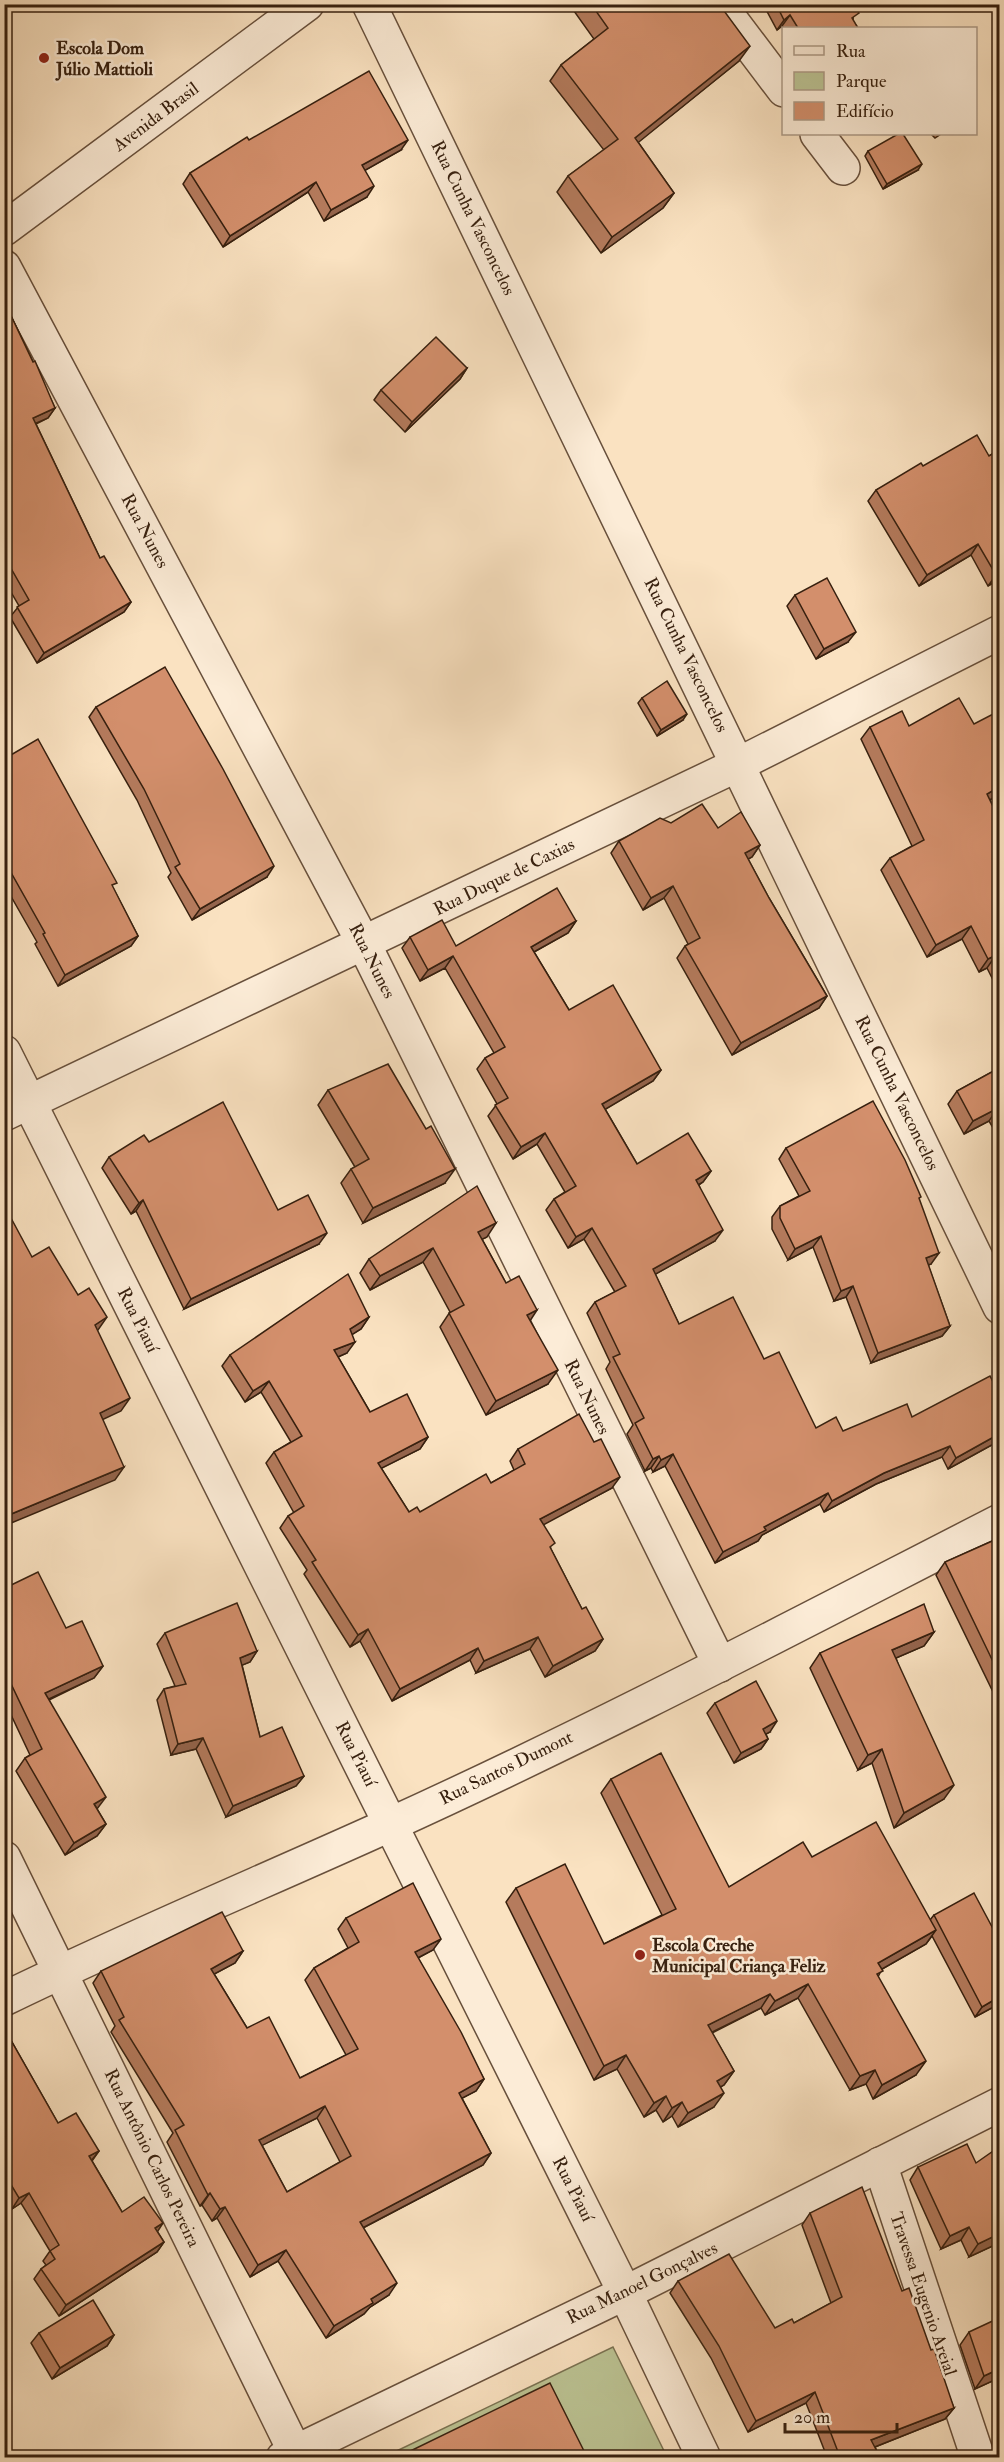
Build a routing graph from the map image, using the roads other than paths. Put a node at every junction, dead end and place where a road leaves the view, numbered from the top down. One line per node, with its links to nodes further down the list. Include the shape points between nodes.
1 (307, 4): 7 (street, Avenida Brasil)
2 (369, 4): 10 (street, Rua Cunha Vasconcelos)
3 (719, 4): 4 (street)
4 (782, 89)
5 (818, 135): 6 (street)
6 (843, 168)
7 (4, 229)
8 (4, 267): 11 (street, Rua Nunes)
9 (999, 632): 10 (street, Rua Duque de Caxias)
10 (739, 764): 11 (street, Rua Duque de Caxias); 14 (street, Rua Cunha Vasconcelos)
11 (364, 944): 13 (street, Rua Duque de Caxias); 16 (street, Rua Nunes)
12 (4, 1052): 13 (street, Rua Piauí)
13 (17, 1108): 17 (street, Rua Piauí)
14 (999, 1307)
15 (999, 1521): 16 (street, Rua Santos Dumont)
16 (720, 1665): 17 (street, Rua Santos Dumont)
17 (391, 1824): 19 (street, Rua Santos Dumont); 23 (street, Rua Piauí)
18 (4, 1858): 19 (street, Rua Antônio Carlos Pereira)
19 (61, 1971): 20 (street, Rua Santos Dumont); 24 (street, Rua Antônio Carlos Pereira)
20 (4, 1999)
21 (999, 2104): 22 (street, Rua Manoel Gonçalves)
22 (880, 2164): 23 (street, Rua Manoel Gonçalves); 26 (street, Travessa Eugenio Areial)
23 (625, 2293): 24 (street, Rua Manoel Gonçalves); 25 (street, Rua Piauí)
24 (292, 2456)
25 (704, 2457)
26 (978, 2457)

